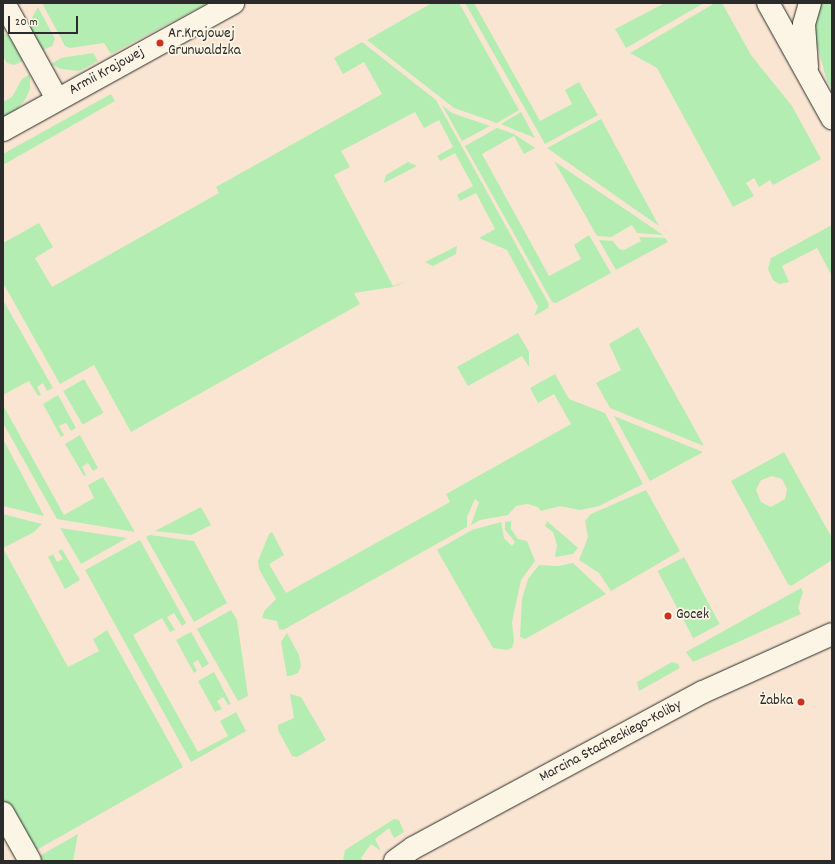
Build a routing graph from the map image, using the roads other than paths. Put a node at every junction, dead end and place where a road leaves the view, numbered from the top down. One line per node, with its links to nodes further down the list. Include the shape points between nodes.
1 (4, 3): 6 (street)
2 (233, 3): 6 (street, Armii Krajowej)
3 (768, 3): 5 (street)
4 (810, 3): 5 (street, via 804,24)
5 (807, 73): 7 (street)
6 (58, 99): 8 (street, Armii Krajowej)
7 (832, 118)
8 (3, 130)
9 (832, 634): 12 (street, Marcina Stacheckiego-Koliby, via 703,692 413,848)
10 (3, 813): 11 (street)
11 (30, 861)
12 (395, 861)

